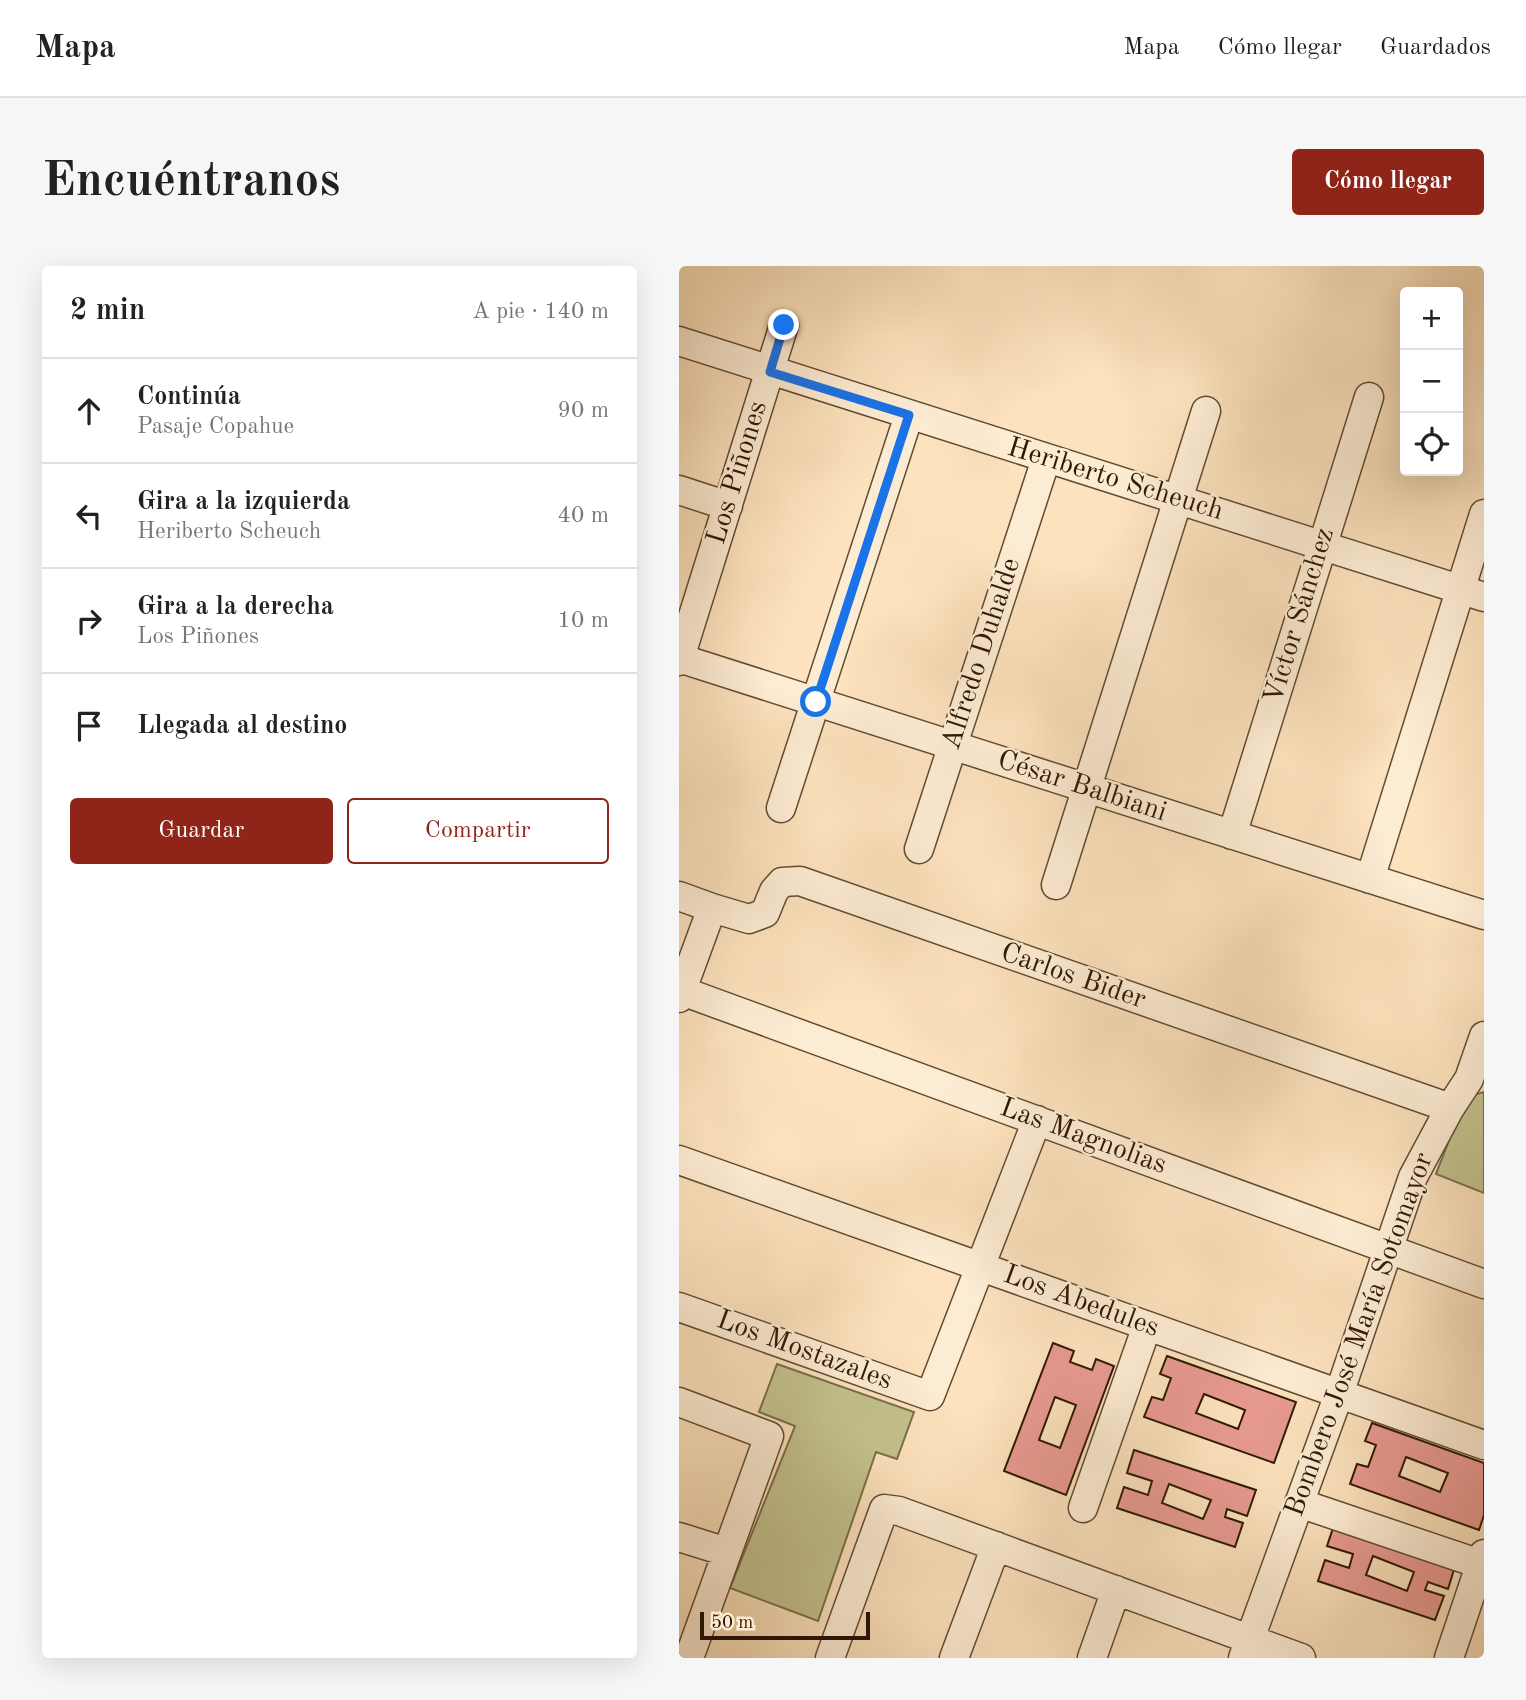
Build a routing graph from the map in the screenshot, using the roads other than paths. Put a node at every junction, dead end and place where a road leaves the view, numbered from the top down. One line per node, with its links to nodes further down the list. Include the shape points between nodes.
1 (784, 325): 3 (street, Los Piñones)
2 (679, 341): 3 (street, Heriberto Scheuch)
3 (770, 372): 6 (street, Heriberto Scheuch); 10 (street, Los Piñones)
4 (1369, 397): 12 (street, Víctor Sánchez)
5 (1206, 411): 9 (street)
6 (909, 415): 7 (street, Heriberto Scheuch); 16 (street)
7 (1046, 458): 9 (street, Heriberto Scheuch); 17 (street, Alfredo Duhalde)
8 (679, 490): 10 (street)
9 (1178, 500): 12 (street, Heriberto Scheuch); 18 (street)
10 (727, 506): 15 (street, Los Piñones)
11 (1484, 514): 13 (street)
12 (1322, 546): 13 (street, Heriberto Scheuch); 20 (street, Víctor Sánchez)
13 (1472, 593): 14 (street, Heriberto Scheuch); 22 (street)
14 (1484, 611)
15 (679, 659): 16 (street, César Balbiani)
16 (816, 702): 17 (street, César Balbiani); 19 (street)
17 (952, 746): 18 (street, César Balbiani); 21 (street, Alfredo Duhalde)
18 (1087, 788): 20 (street, César Balbiani); 23 (street)
19 (781, 808)
20 (1232, 835): 22 (street, César Balbiani)
21 (919, 849)
22 (1370, 879): 26 (street, César Balbiani)
23 (1056, 886)
24 (679, 896): 25 (street)
25 (712, 908): 27 (street); 30 (street, Carlos Bider, via 749,919 765,913 782,882 800,881)
26 (1484, 915)
27 (680, 994): 31 (street, Las Magnolias)
28 (1484, 1036): 29 (street, Bombero José María Sotomayor)
29 (1477, 1081): 30 (street, Bombero José María Sotomayor)
30 (1450, 1108): 33 (street, Bombero José María Sotomayor, via 1417,1168)
31 (1037, 1120): 33 (street, Las Magnolias); 34 (street)
32 (679, 1160): 34 (street, Los Abedules)
33 (1387, 1249): 35 (street, Las Magnolias); 38 (street, Bombero José María Sotomayor)
34 (980, 1266): 36 (street, Los Mostazales, via 930,1396); 37 (street, Los Abedules)
35 (1484, 1284)
36 (679, 1307)
37 (1147, 1326): 38 (street, Los Abedules); 42 (street)
38 (1339, 1394): 40 (street, Los Abedules); 41 (street, Bombero José María Sotomayor)
39 (679, 1402): 45 (street, via 769,1436)
40 (1484, 1445)
41 (1299, 1503): 46 (street); 48 (street, Bombero José María Sotomayor)
42 (1083, 1508)
43 (679, 1537): 45 (street)
44 (996, 1546): 47 (street); 50 (street, via 884,1509); 51 (street)
45 (727, 1552): 49 (street)
46 (1482, 1559): 54 (street)
47 (1116, 1590): 48 (street); 52 (street)
48 (1247, 1649): 53 (street)
49 (689, 1658)
50 (830, 1658)
51 (954, 1658)
52 (1091, 1658)
53 (1301, 1658)
54 (1449, 1658)

